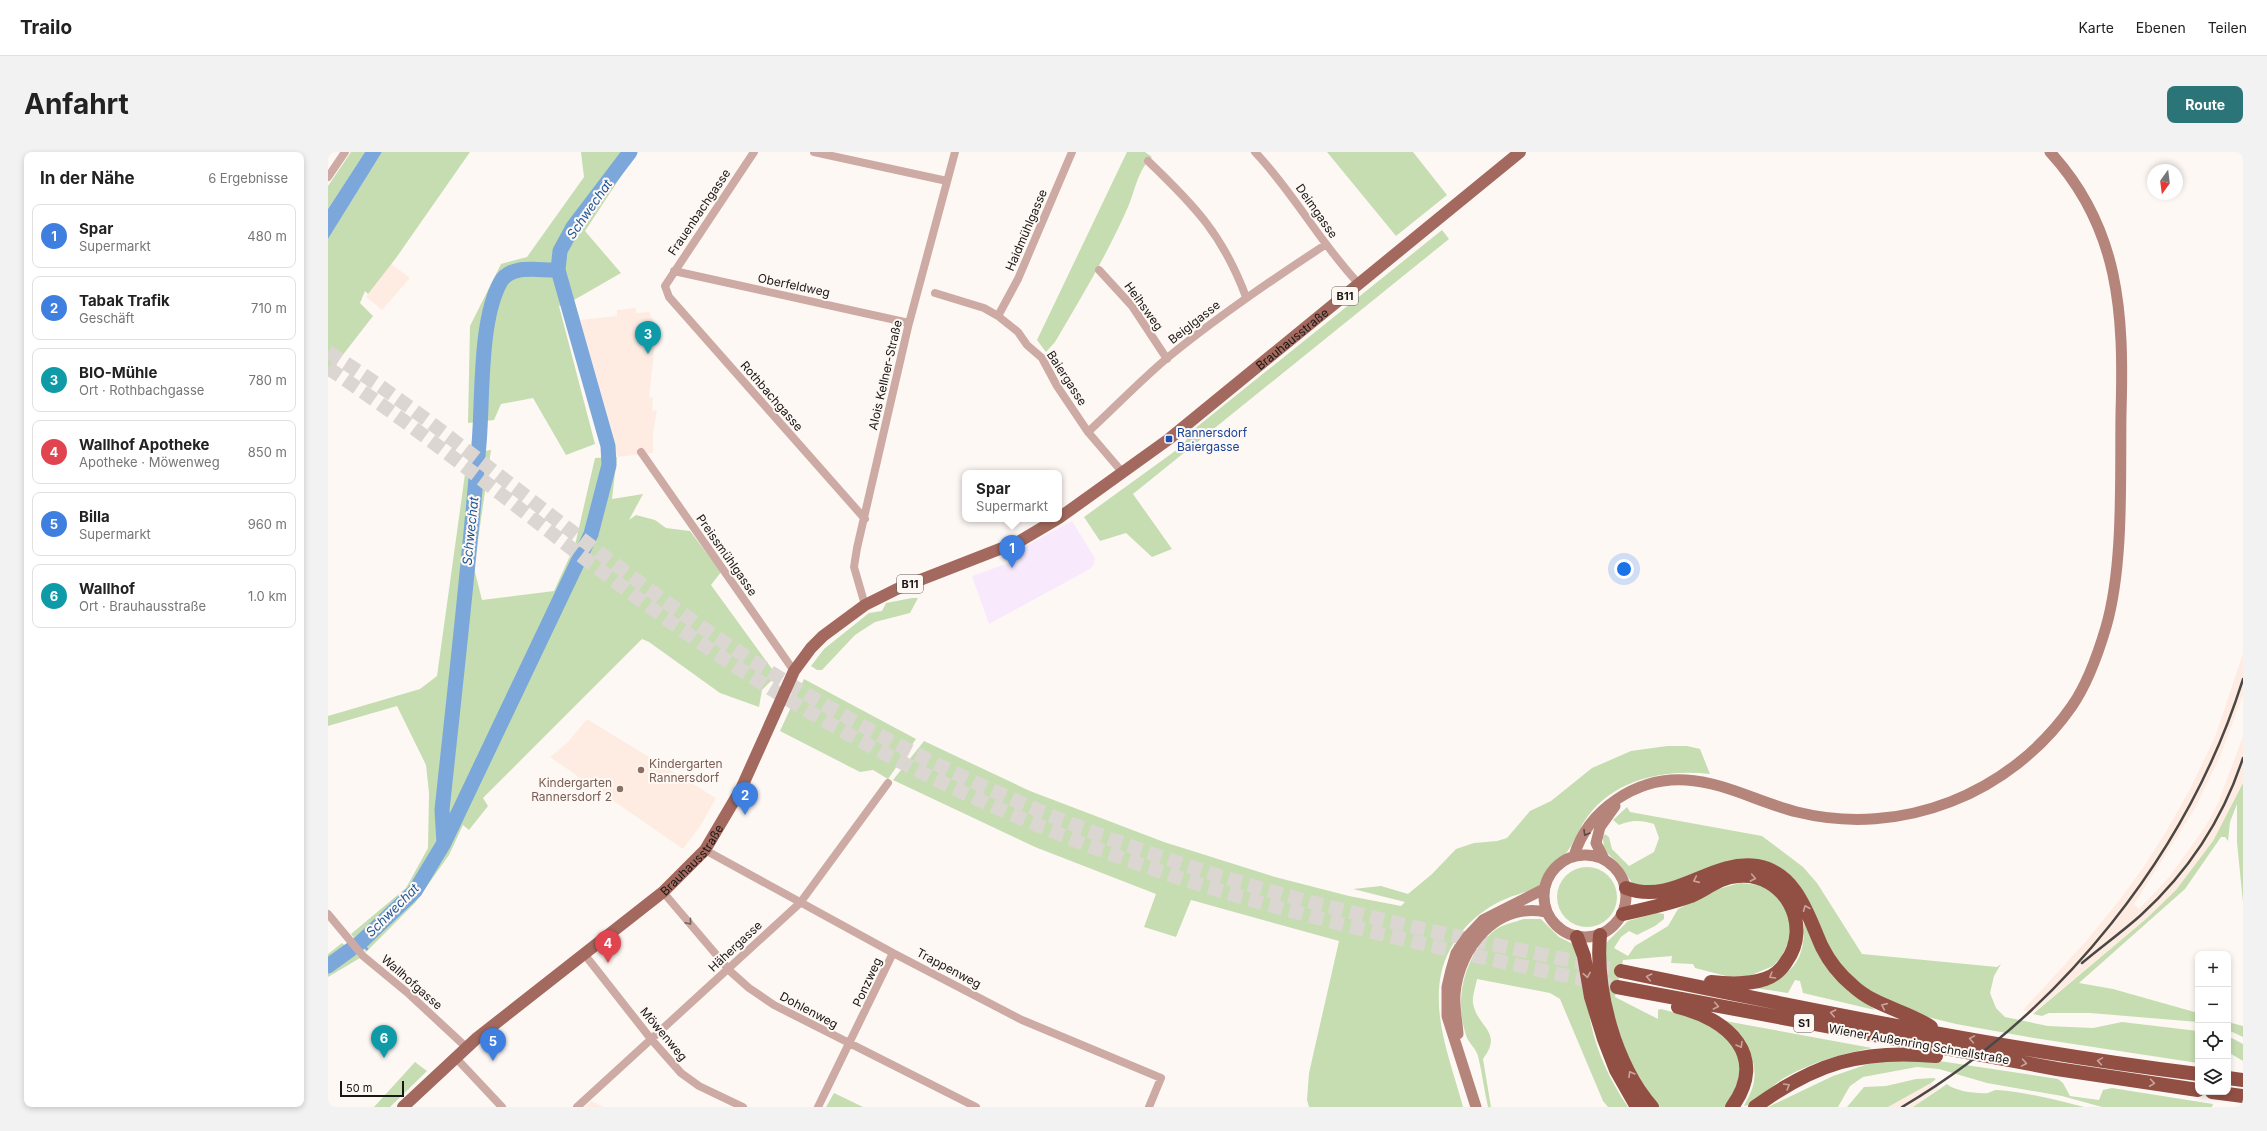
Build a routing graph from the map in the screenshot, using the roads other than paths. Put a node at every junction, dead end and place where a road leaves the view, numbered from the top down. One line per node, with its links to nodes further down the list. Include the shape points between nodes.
1 (345, 152): 10 (street)
2 (754, 152): 14 (street, Frauenbachgasse)
3 (814, 152): 11 (street)
4 (955, 152): 11 (street, Alois Kellner-Straße)
5 (1072, 152): 19 (street, Haidmühlgasse, via 1018,280)
6 (1255, 152): 12 (street, Deimgasse, via 1294,199)
7 (1520, 152): 15 (main road, Brauhausstraße / B11)
8 (2050, 152): 31 (main road, via 2088,202 2104,242 2118,292 2121,336 2118,542 2114,584 2107,623 2095,660 2073,704 2052,732 2027,758 2002,777 1960,800 1921,812 1880,820 1838,819 1797,812 1711,784 1685,780 1662,781 1641,786)
9 (1148, 161): 18 (street, via 1199,212 1217,236 1236,270)
10 (328, 177)
11 (947, 181): 20 (street, Alois Kellner-Straße)
12 (1325, 245): 15 (street, Deimgasse); 18 (street, Beiglgasse)
13 (1099, 270): 21 (street, Heihsweg, via 1132,306)
14 (674, 271): 16 (street, Frauenbachgasse); 20 (street, Oberfeldweg)
15 (1359, 284): 24 (main road, Brauhausstraße / B11)
16 (665, 286): 26 (street, Rothbachgasse, via 669,297)
17 (935, 293): 19 (street, Baiergasse, via 970,302)
18 (1246, 297): 21 (street, Beiglgasse)
19 (998, 316): 22 (street, Baiergasse, via 1018,332 1027,346 1042,358 1057,386)
20 (909, 322): 26 (street, Alois Kellner-Straße)
21 (1167, 359): 22 (street, Beiglgasse)
22 (1088, 432): 24 (street, Baiergasse)
23 (641, 452): 29 (street, Preissmühlgasse)
24 (1123, 473): 25 (main road, Brauhausstraße / B11)
25 (1062, 515)
26 (864, 519): 28 (street, Alois Kellner-Straße, via 854,567)
27 (1051, 522): 28 (main road, Brauhausstraße / B11, via 1020,541)
28 (865, 605): 29 (main road, Brauhausstraße / B11, via 823,636)
29 (794, 671): 32 (main road, Brauhausstraße / B11, via 741,789)
30 (888, 783): 38 (street, Hähergasse)
31 (1622, 796): 33 (main road, one-way to 33, via 1594,819); 34 (main road, via 1600,827 1596,843)
32 (705, 850): 37 (main road, Brauhausstraße / B11); 38 (street, Trappenweg)
33 (1574, 856): 34 (main road, via 1586,855); 36 (main road, via 1554,868)
34 (1604, 859): 35 (main road, via 1617,870)
35 (1626, 888): 41 (main road, via 1627,902); 51 (highway, one-way to 35, via 1921,1020 1875,1002 1852,986 1823,948 1803,901 1775,872 1757,866 1739,866 1719,870 1664,891 1641,893)
36 (1544, 889): 39 (main road); 55 (main road, via 1483,920 1456,953 1447,987 1446,1002 1452,1035)
37 (664, 892): 45 (main road, Brauhausstraße / B11); 46 (street, Dohlenweg, one-way to 46)
38 (800, 903): 44 (street, Trappenweg); 46 (street, Hähergasse)
39 (1546, 912): 43 (main road, via 1558,928); 55 (main road, via 1535,909 1506,916 1482,932 1471,946 1462,963 1455,994)
40 (328, 914): 54 (street, Wallhofgasse, via 364,956)
41 (1623, 914): 42 (main road, via 1613,927); 48 (highway, one-way to 48, via 1668,903 1692,895 1723,879 1739,876 1755,877 1770,883 1786,898 1795,914 1798,933 1791,956 1780,971 1766,979 1748,983)
42 (1600, 935): 43 (main road, via 1589,938); 73 (highway, one-way to 42, via 1628,1068 1602,996 1598,955)
43 (1577, 937): 72 (highway, one-way to 72, via 1604,1039 1616,1070)
44 (893, 953): 53 (street, Ponzweg); 70 (street, Trappenweg, via 1022,1020 1161,1078)
45 (585, 954): 52 (street, Möwenweg); 54 (main road, Brauhausstraße / B11)
46 (728, 968): 52 (street, Hähergasse); 53 (street, Dohlenweg, via 749,988 774,1005)
47 (1621, 972): 48 (highway, Wiener Außenring Schnellstraße / S1, one-way to 47)
48 (1677, 983): 51 (highway, Wiener Außenring Schnellstraße / S1, one-way to 48)
49 (1617, 987): 50 (highway, Wiener Außenring Schnellstraße / S1)
50 (1650, 994): 56 (highway, Wiener Außenring Schnellstraße / S1, one-way to 56); 74 (highway, one-way to 74, via 1672,1006 1690,1010 1714,1022 1731,1033 1738,1042 1747,1063 1741,1094)
51 (1940, 1033): 58 (highway, Wiener Außenring Schnellstraße / S1, one-way to 51, via 2138,1067)
52 (651, 1039): 66 (street, Hähergasse); 67 (street, Möwenweg, via 681,1073 699,1086)
53 (850, 1044): 68 (street, Ponzweg); 69 (street, Dohlenweg)
54 (466, 1047): 57 (main road, Brauhausstraße / B11)
55 (1458, 1049): 71 (main road)
56 (1958, 1052): 61 (highway, Wiener Außenring Schnellstraße / S1, one-way to 61); 75 (highway, one-way to 56, via 1798,1079 1847,1060 1874,1054 1939,1056)
57 (455, 1057): 64 (main road, Brauhausstraße / B11); 65 (street)
58 (2195, 1074)
59 (2231, 1078): 60 (highway)
60 (2243, 1080)
61 (2195, 1090)
62 (2231, 1094): 63 (highway)
63 (2243, 1096)
64 (403, 1107)
65 (502, 1107)
66 (577, 1107)
67 (743, 1107)
68 (818, 1107)
69 (976, 1107)
70 (1149, 1107)
71 (1476, 1107)
72 (1637, 1107)
73 (1652, 1107)
74 (1732, 1107)
75 (1755, 1107)

